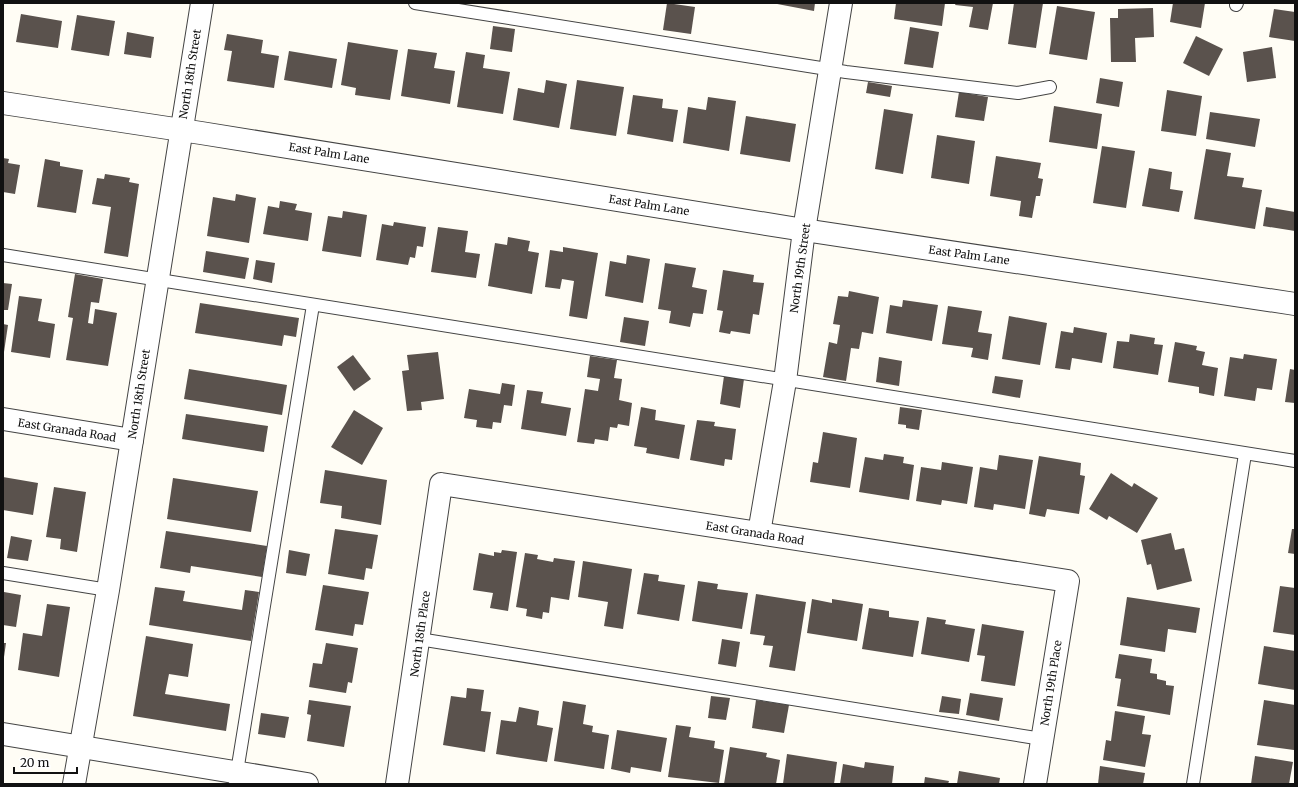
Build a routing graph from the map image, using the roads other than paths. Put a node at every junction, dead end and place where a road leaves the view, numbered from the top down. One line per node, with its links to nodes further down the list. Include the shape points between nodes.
1 (202, 3): 7 (street, North 18th Street)
2 (415, 3): 4 (lane)
3 (841, 3): 4 (street, North 19th Street)
4 (830, 70): 5 (lane, via 1018,93); 8 (street, North 19th Street)
5 (1050, 87)
6 (3, 103): 7 (street, East Palm Lane)
7 (182, 130): 8 (street, East Palm Lane); 10 (street, North 18th Street)
8 (804, 230): 11 (street, East Palm Lane); 13 (street, North 19th Street)
9 (3, 255): 10 (lane)
10 (158, 279): 12 (lane); 15 (street, North 18th Street)
11 (1295, 304)
12 (314, 305): 13 (lane); 27 (lane)
13 (784, 381): 16 (lane); 19 (street, North 19th Street)
14 (3, 420): 15 (street, East Granada Road)
15 (132, 440): 22 (street, North 18th Street)
16 (1245, 454): 17 (lane); 32 (lane)
17 (1295, 461)
18 (441, 484): 19 (street, East Granada Road); 23 (street, North 18th Place)
19 (759, 533): 21 (street, East Granada Road)
20 (3, 573): 22 (lane)
21 (1068, 582): 25 (street, North 19th Place)
22 (108, 590): 26 (street, North 18th Street)
23 (419, 639): 25 (lane); 30 (street, North 18th Place)
24 (3, 734): 26 (street)
25 (1042, 739): 31 (street, North 19th Place)
26 (81, 746): 27 (street); 28 (street, North 18th Street)
27 (236, 778): 29 (street)
28 (74, 784)
29 (307, 784)
30 (397, 784)
31 (1035, 784)
32 (1193, 784)

